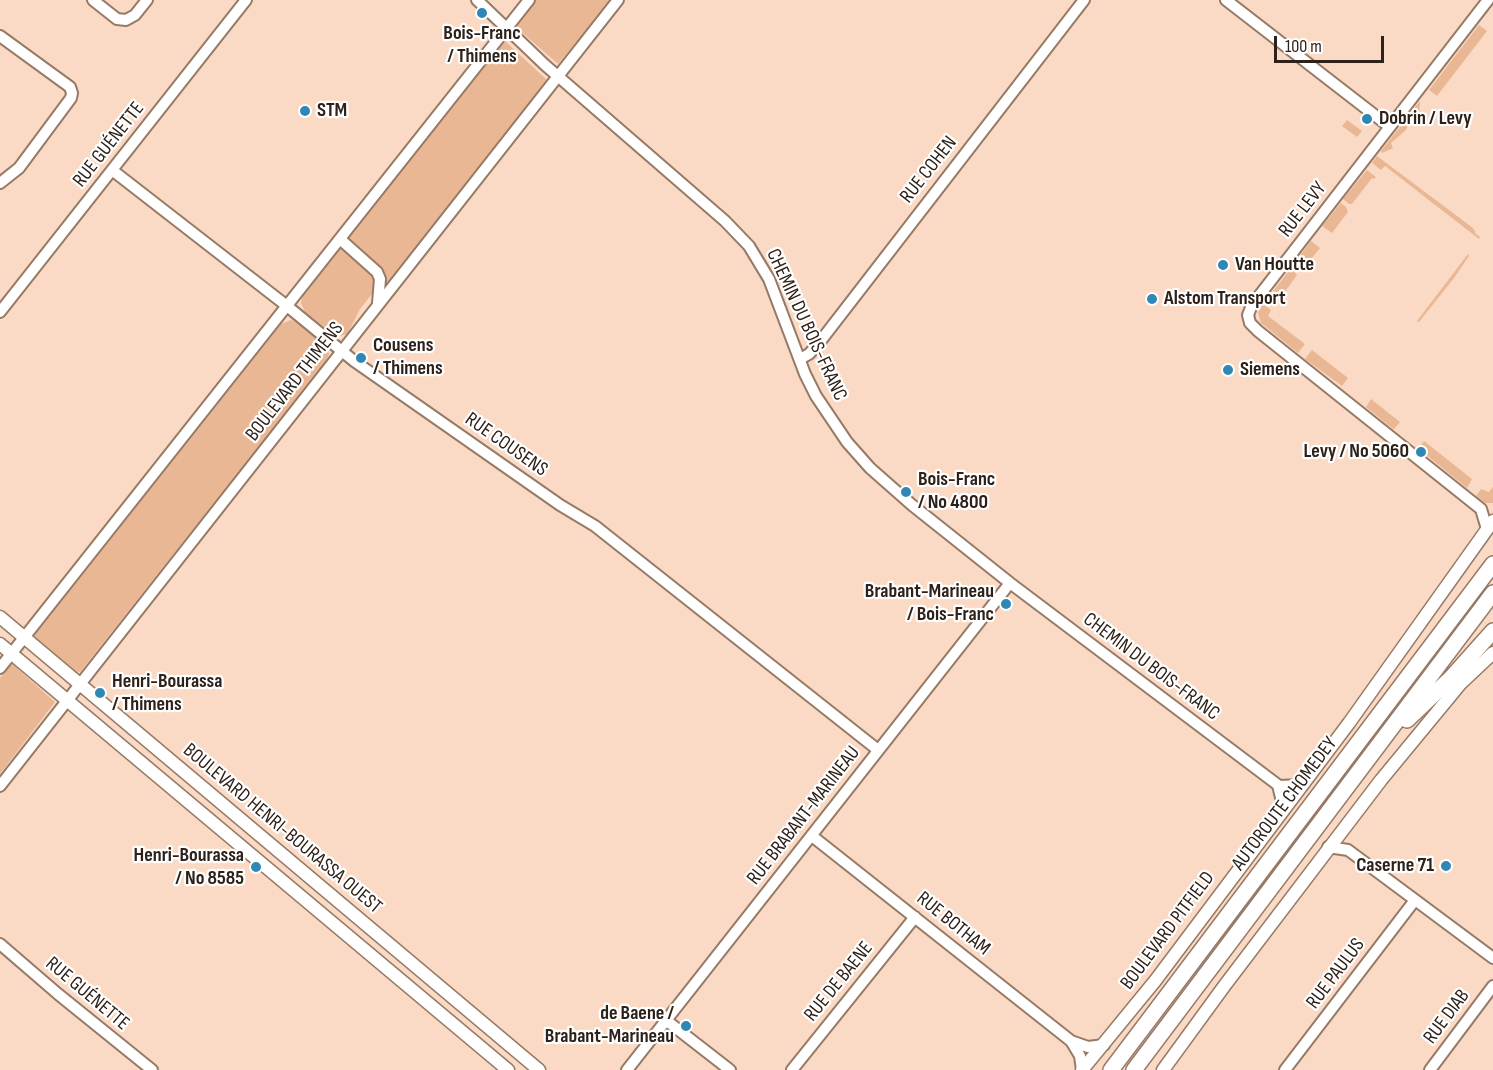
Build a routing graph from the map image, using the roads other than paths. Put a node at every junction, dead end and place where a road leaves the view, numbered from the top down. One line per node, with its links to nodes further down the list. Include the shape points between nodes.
1 (93, 0): 2 (street, via 117,19 126,20)
2 (147, 0)
3 (246, 0): 14 (street, RUE GUÉNETTE)
4 (477, 0): 10 (street, CHEMIN DU BOIS-FRANC)
5 (529, 0): 10 (street)
6 (618, 0): 12 (street, BOULEVARD THIMENS)
7 (1084, 0): 21 (street, RUE COHEN, via 819,343)
8 (1226, 0): 13 (street)
9 (1488, 0): 13 (street, RUE LEVY)
10 (506, 29): 12 (street, CHEMIN DU BOIS-FRANC); 16 (street)
11 (1, 39): 15 (street, via 70,87 72,93 19,168)
12 (558, 76): 17 (street, BOULEVARD THIMENS); 21 (street, CHEMIN DU BOIS-FRANC, via 745,242 769,279)
13 (1390, 127): 22 (street, RUE LEVY, via 1252,305 1249,320)
14 (112, 170): 18 (street, RUE COUSENS); 19 (street, RUE GUÉNETTE)
15 (0, 183)
16 (340, 239): 17 (street, via 377,272); 18 (street)
17 (378, 303): 20 (street, BOULEVARD THIMENS)
18 (287, 306): 20 (street, RUE COUSENS); 30 (street)
19 (0, 312)
20 (342, 351): 35 (street, BOULEVARD THIMENS); 37 (street, RUE COUSENS, via 595,526)
21 (800, 359): 26 (street, CHEMIN DU BOIS-FRANC, via 826,413 870,468)
22 (1481, 509): 23 (street); 24 (street)
23 (1493, 509)
24 (1490, 525): 39 (main road, BOULEVARD PITFIELD)
25 (1493, 564): 63 (highway, AUTOROUTE CHOMEDEY)
26 (1010, 584): 37 (street, RUE BRABANT-MARINEAU); 41 (street, CHEMIN DU BOIS-FRANC)
27 (1493, 593): 38 (highway, AUTOROUTE CHOMEDEY)
28 (0, 617): 30 (main road, BOULEVARD HENRI-BOURASSA OUEST)
29 (1493, 631): 38 (highway, via 1451,678)
30 (24, 638): 33 (street); 35 (main road, BOULEVARD HENRI-BOURASSA OUEST)
31 (0, 644): 33 (main road, BOULEVARD HENRI-BOURASSA OUEST)
32 (1493, 653): 43 (main road, via 1461,683)
33 (11, 654): 34 (street); 36 (main road, BOULEVARD HENRI-BOURASSA OUEST)
34 (0, 668)
35 (80, 684): 36 (street, BOULEVARD THIMENS); 58 (main road, BOULEVARD HENRI-BOURASSA OUEST)
36 (67, 701): 40 (street, BOULEVARD THIMENS); 57 (main road, BOULEVARD HENRI-BOURASSA OUEST)
37 (878, 750): 44 (street, RUE BRABANT-MARINEAU)
38 (1374, 751): 64 (highway, AUTOROUTE CHOMEDEY)
39 (1303, 784): 41 (street); 42 (main road, BOULEVARD PITFIELD)
40 (0, 786)
41 (1279, 786): 42 (street)
42 (1284, 810): 54 (main road, BOULEVARD PITFIELD)
43 (1345, 825): 45 (main road); 46 (street)
44 (812, 836): 48 (street, RUE BOTHAM); 52 (street, RUE BRABANT-MARINEAU)
45 (1328, 848): 46 (street); 55 (main road)
46 (1348, 850): 47 (street)
47 (1415, 900): 50 (street); 65 (street, RUE PAULUS)
48 (915, 917): 53 (street, RUE BOTHAM); 61 (street, RUE DE BAENE)
49 (0, 944): 56 (street, RUE GUÉNETTE)
50 (1493, 958)
51 (1493, 986): 66 (street, RUE DIAB)
52 (667, 1021): 59 (street, RUE BRABANT-MARINEAU); 60 (street)
53 (1071, 1041): 54 (street, RUE BOTHAM, via 1088,1047); 62 (street, via 1080,1056)
54 (1104, 1046): 62 (main road, BOULEVARD PITFIELD)
55 (1168, 1067)
56 (152, 1070)
57 (508, 1070)
58 (539, 1070)
59 (627, 1070)
60 (730, 1070)
61 (792, 1070)
62 (1082, 1070)
63 (1111, 1070)
64 (1134, 1070)
65 (1285, 1070)
66 (1430, 1070)

